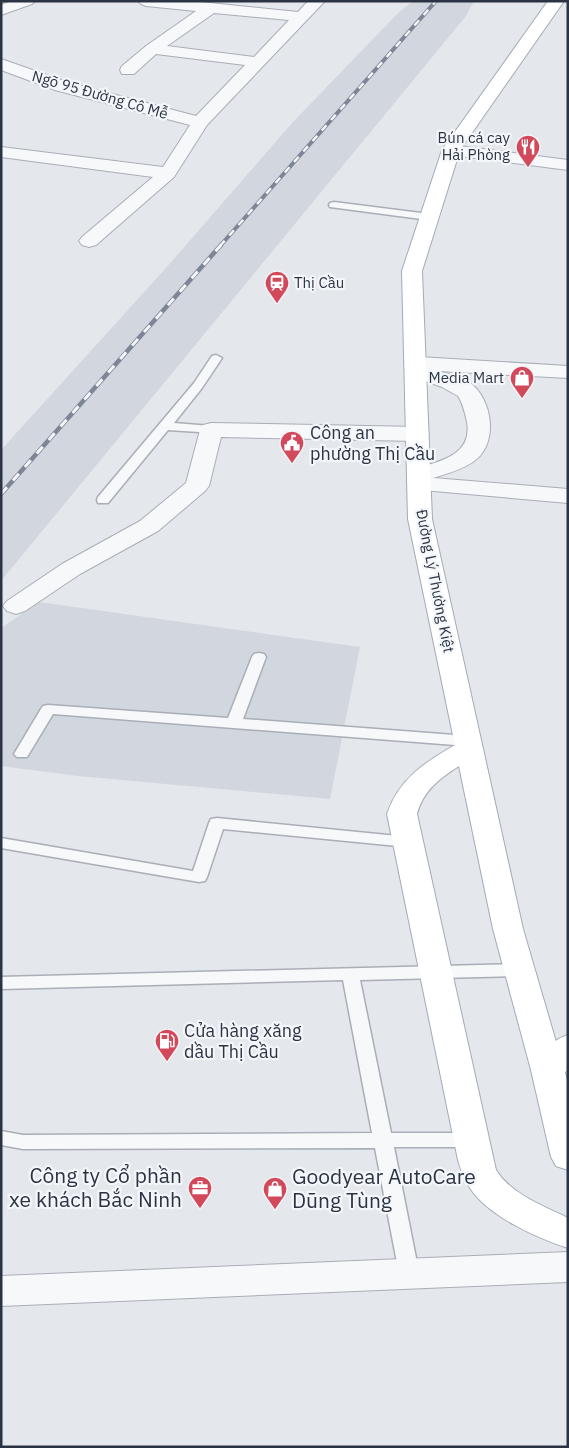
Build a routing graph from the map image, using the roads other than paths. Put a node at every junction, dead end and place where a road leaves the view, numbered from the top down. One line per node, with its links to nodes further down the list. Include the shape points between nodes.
1 (27, 1): 6 (street)
2 (146, 1): 5 (street)
3 (317, 1): 7 (street)
4 (556, 1): 13 (main road, Đường Lý Thường Kiệt)
5 (211, 8): 7 (street); 8 (street)
6 (1, 10)
7 (302, 17): 9 (street)
8 (152, 49): 9 (street); 11 (street)
9 (258, 62): 12 (street)
10 (1, 64): 12 (street, Ngõ 95 Đường Cô Mễ, via 60,86)
11 (128, 70)
12 (200, 122): 16 (street)
13 (451, 150): 15 (street); 18 (main road, Đường Lý Thường Kiệt)
14 (1, 152): 16 (street)
15 (568, 165)
16 (168, 173): 19 (street)
17 (334, 205): 18 (lane)
18 (429, 218): 21 (main road, Đường Lý Thường Kiệt, via 412,271)
19 (89, 241)
20 (216, 358): 23 (lane)
21 (416, 366): 22 (street); 25 (main road, Đường Lý Thường Kiệt); 26 (street, via 464,389 471,397 480,426 480,437 471,454)
22 (568, 372)
23 (165, 426): 24 (lane); 28 (lane)
24 (211, 430): 25 (street); 29 (street, via 197,486 149,526 71,569)
25 (418, 434): 26 (main road, Đường Lý Thường Kiệt)
26 (419, 480): 27 (street); 32 (main road, Đường Lý Thường Kiệt, via 420,519)
27 (568, 496)
28 (103, 500)
29 (16, 606)
30 (259, 657): 31 (lane)
31 (234, 723): 32 (lane); 33 (lane, via 48,709)
32 (469, 745): 34 (main road, via 428,775 405,800 402,814); 36 (main road, Đường Lý Thường Kiệt)
33 (22, 754)
34 (408, 842): 35 (lane, via 217,823 199,877); 37 (main road)
35 (1, 843)
36 (519, 970): 37 (lane); 40 (main road, Đường Lý Thường Kiệt)
37 (435, 972): 38 (lane); 43 (main road)
38 (350, 974): 39 (lane); 42 (lane)
39 (1, 983)
40 (558, 1058): 44 (main road, Đường Lý Thường Kiệt)
41 (1, 1138): 42 (lane, via 23,1142)
42 (383, 1140): 43 (lane); 47 (lane)
43 (470, 1140): 45 (main road, via 481,1178 495,1192 509,1203)
44 (568, 1157)
45 (568, 1234)
46 (568, 1267): 47 (street)
47 (410, 1273): 48 (street)
48 (1, 1291)

